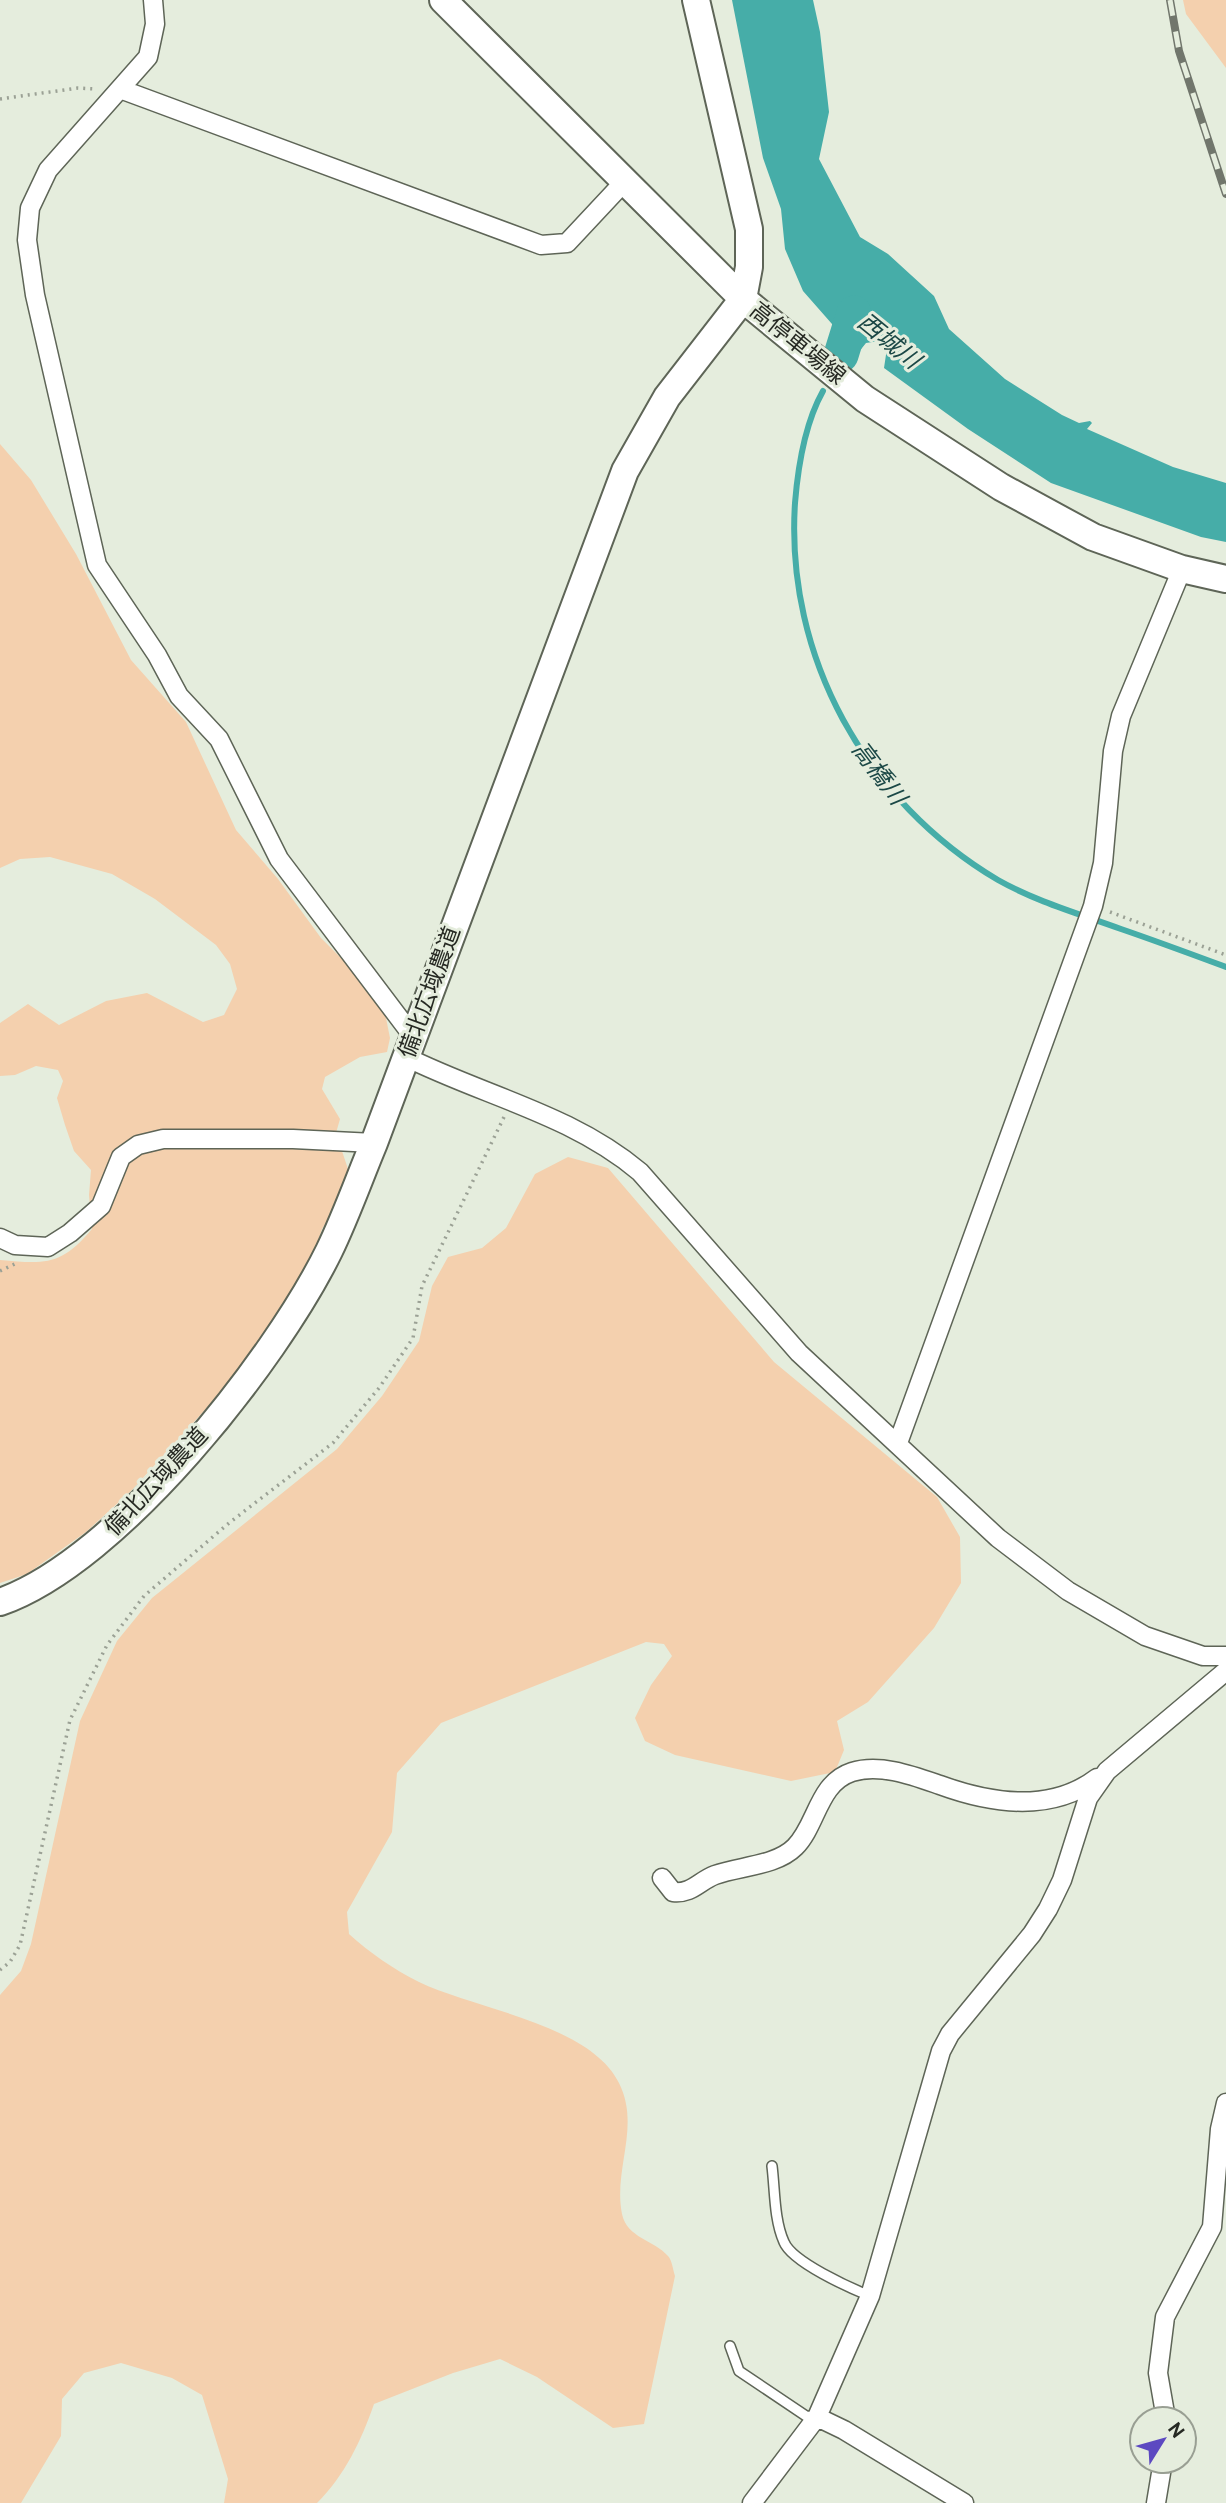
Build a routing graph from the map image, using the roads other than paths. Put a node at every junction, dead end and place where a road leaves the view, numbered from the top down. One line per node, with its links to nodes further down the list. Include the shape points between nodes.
1 (153, 0): 4 (street, via 155,24 148,57)
2 (443, 0): 5 (street, 高停車場線)
3 (696, 0): 6 (street, via 749,229)
4 (120, 89): 5 (street, via 541,245 567,243); 9 (street, via 48,170 30,208 27,240 35,295 97,565 179,696 219,739 279,859)
5 (625, 181): 6 (street, 高停車場線)
6 (743, 299): 7 (street, 高停車場線, via 865,399 1001,487 1093,537); 9 (street, 備北広域農道, via 667,397 625,471)
7 (1182, 569): 8 (street, 高停車場線); 12 (street, via 1121,716 1113,751 1103,863 1092,907)
8 (1226, 579)
9 (408, 1046): 10 (street, 備北広域農道); 12 (street, via 446,1077 593,1138 640,1172 799,1353)
10 (374, 1143): 11 (street, via 163,1139 138,1145 121,1157 101,1206 70,1233 48,1247 15,1245); 13 (street, 備北広域農道, via 306,1292 276,1340 187,1453 136,1508 79,1558)
11 (0, 1238)
12 (898, 1443): 14 (street, via 998,1538 1068,1591 1145,1636 1202,1656)
13 (0, 1602)
14 (1226, 1656)
15 (1226, 1671): 16 (street)
16 (1107, 1771): 17 (street, via 1072,1795 1038,1803 970,1796 891,1771 851,1772 826,1791 802,1838 788,1853 717,1874 688,1892 673,1892); 20 (street, via 1088,1798 1048,1909 941,2051)
17 (662, 1878)
18 (1226, 2103): 22 (street, via 1212,2227 1163,2328 1158,2373)
19 (772, 2166): 20 (lane, via 784,2244 836,2280)
20 (870, 2296): 23 (street)
21 (730, 2346): 23 (lane, via 739,2371 750,2380 806,2416)
22 (1164, 2405)
23 (817, 2417): 25 (street); 26 (street)
24 (1161, 2475): 27 (street)
25 (752, 2503)
26 (964, 2503)
27 (1156, 2503)

